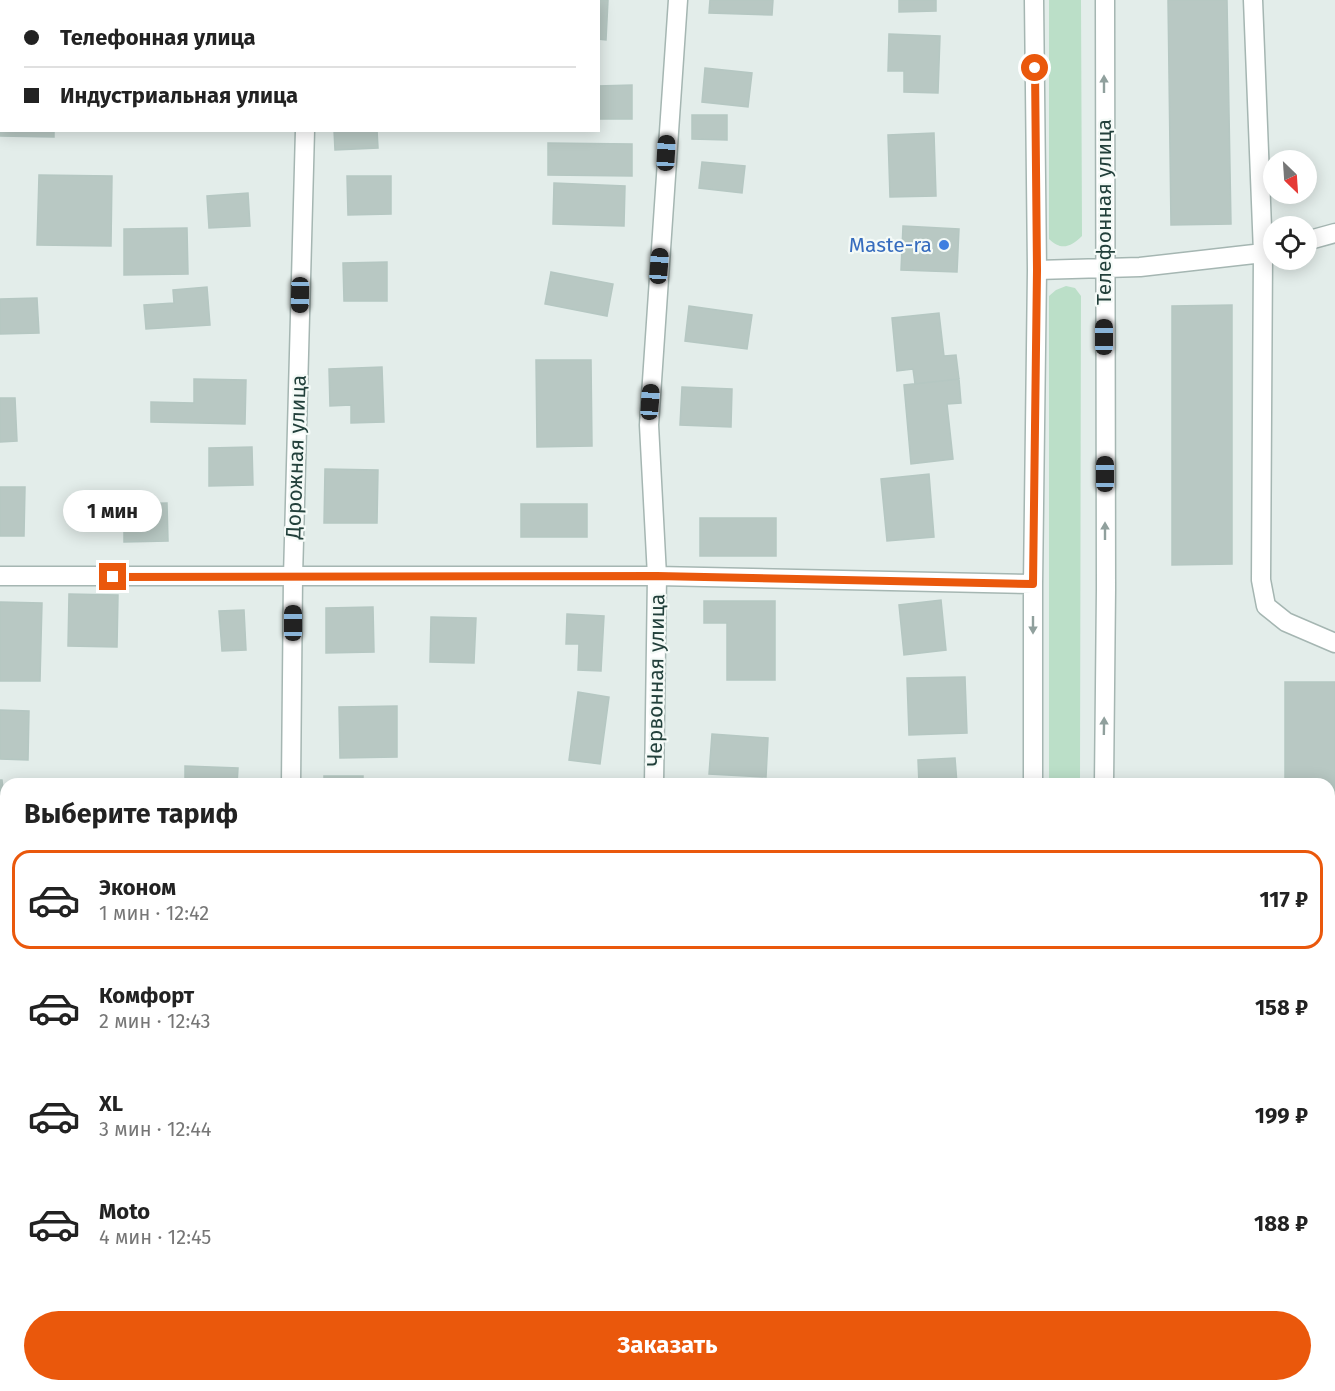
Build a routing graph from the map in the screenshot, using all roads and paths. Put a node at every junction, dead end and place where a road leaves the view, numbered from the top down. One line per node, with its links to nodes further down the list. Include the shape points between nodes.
1 (678, 0): 14 (street, Червонная улица, via 649,425)
2 (1034, 0): 11 (street)
3 (1105, 0): 10 (street, Телефонная улица, one-way to 3)
4 (1252, 0): 6 (street)
5 (305, 132): 15 (street, Дорожная улица)
6 (1266, 216)
7 (1335, 233): 8 (street)
8 (1317, 238)
9 (1263, 253): 10 (street)
10 (1104, 269): 11 (street); 21 (street, Телефонная улица, one-way to 10)
11 (1037, 270): 16 (street)
12 (1268, 270): 17 (street, via 1261,580 1266,606 1286,622)
13 (0, 576): 15 (street)
14 (657, 576): 15 (street); 16 (street); 19 (street, Червонная улица)
15 (293, 577): 18 (street, Дорожная улица)
16 (1033, 584): 20 (street, one-way to 20)
17 (1335, 643)
18 (291, 778)
19 (654, 778)
20 (1033, 778)
21 (1104, 778)

